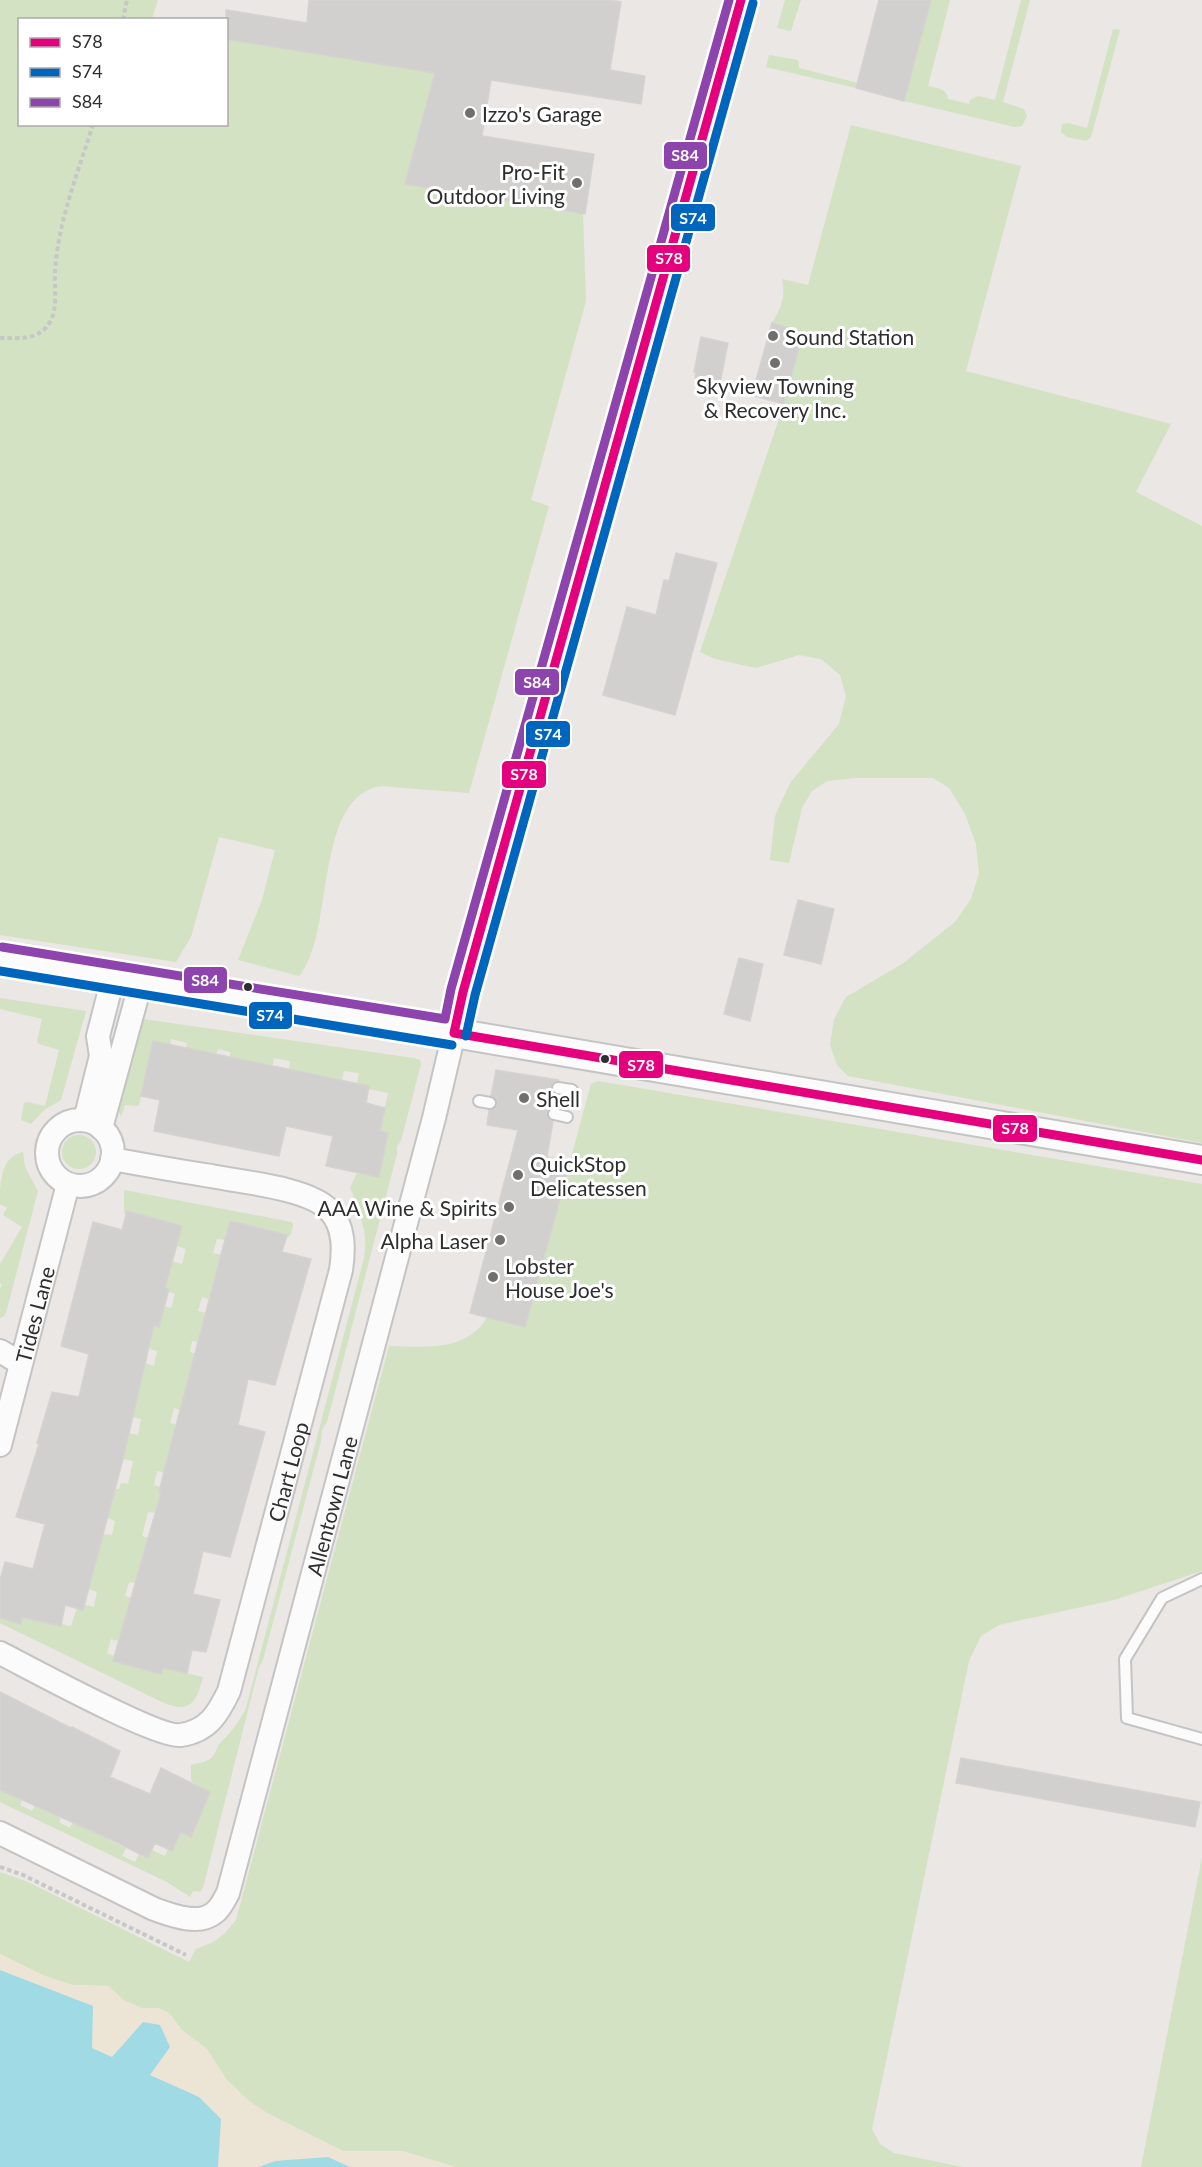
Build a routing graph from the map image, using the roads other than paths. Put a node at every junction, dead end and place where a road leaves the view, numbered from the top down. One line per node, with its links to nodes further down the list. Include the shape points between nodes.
1 (741, 0): 5 (street)
2 (0, 959): 3 (street)
3 (113, 978): 4 (street); 10 (street, via 98,1036 88,1051)
4 (141, 982): 5 (street); 10 (street)
5 (454, 1033): 12 (street); 20 (street, Allentown Lane, via 228,1893 213,1914 198,1919 180,1917 154,1909)
6 (558, 1088): 7 (lane)
7 (572, 1090)
8 (554, 1114): 9 (lane)
9 (567, 1117)
10 (85, 1123): 11 (street, via 108,1136); 13 (street, via 54,1131 46,1150 51,1171)
11 (112, 1159): 13 (street, via 98,1181); 18 (street, Chart Loop, via 258,1185 315,1200 337,1220 344,1252 341,1270 229,1691 218,1715 200,1730 179,1736 164,1733)
12 (1202, 1160)
13 (68, 1184): 15 (street, Tides Lane)
14 (0, 1351): 15 (street)
15 (20, 1363): 16 (street, Tides Lane)
16 (0, 1445)
17 (1202, 1579): 19 (lane, via 1162,1598 1125,1659 1127,1718)
18 (0, 1653)
19 (1202, 1739)
20 (0, 1833)

